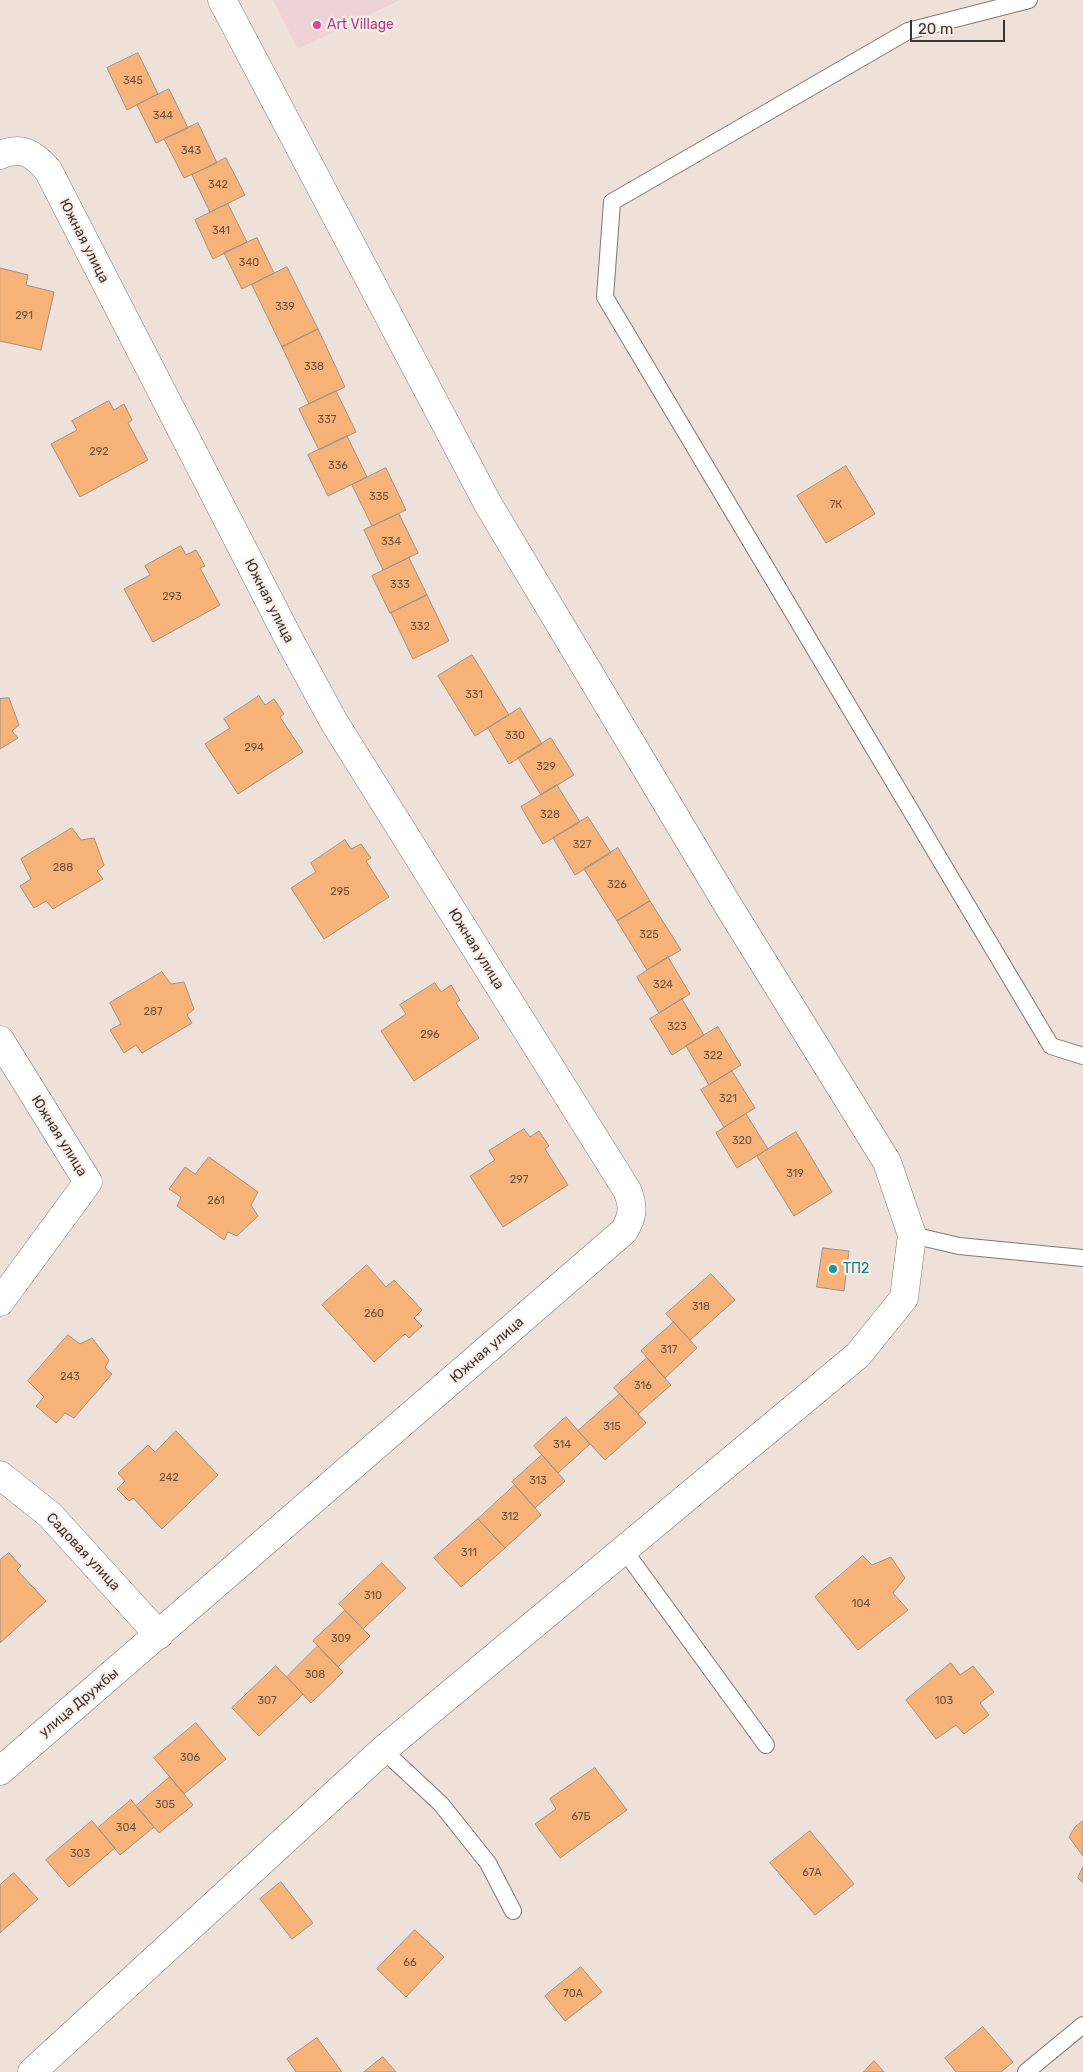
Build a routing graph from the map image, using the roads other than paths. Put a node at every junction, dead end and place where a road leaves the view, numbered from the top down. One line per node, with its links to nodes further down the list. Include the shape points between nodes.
1 (222, 0): 6 (street, via 488,504 729,907 887,1162)
2 (1029, 0): 5 (lane, via 908,31 612,202 605,297 1051,1046)
3 (0, 155): 11 (street, Южная улица, via 24,151 36,157 48,170 334,722 632,1202 632,1217 624,1231)
4 (0, 1040): 8 (street, Южная улица, via 88,1182)
5 (1083, 1056)
6 (912, 1236): 7 (lane, via 959,1246); 10 (street, via 904,1298 858,1355)
7 (1083, 1258)
8 (0, 1302)
9 (0, 1475): 11 (street, Садовая улица, via 50,1514)
10 (624, 1550): 12 (lane); 13 (street)
11 (159, 1635): 14 (street, улица Дружбы)
12 (766, 1745)
13 (384, 1750): 15 (lane, via 441,1804 488,1864); 17 (street)
14 (0, 1771)
15 (513, 1911)
16 (1083, 2025): 18 (lane)
17 (32, 2072)
18 (1026, 2072)

